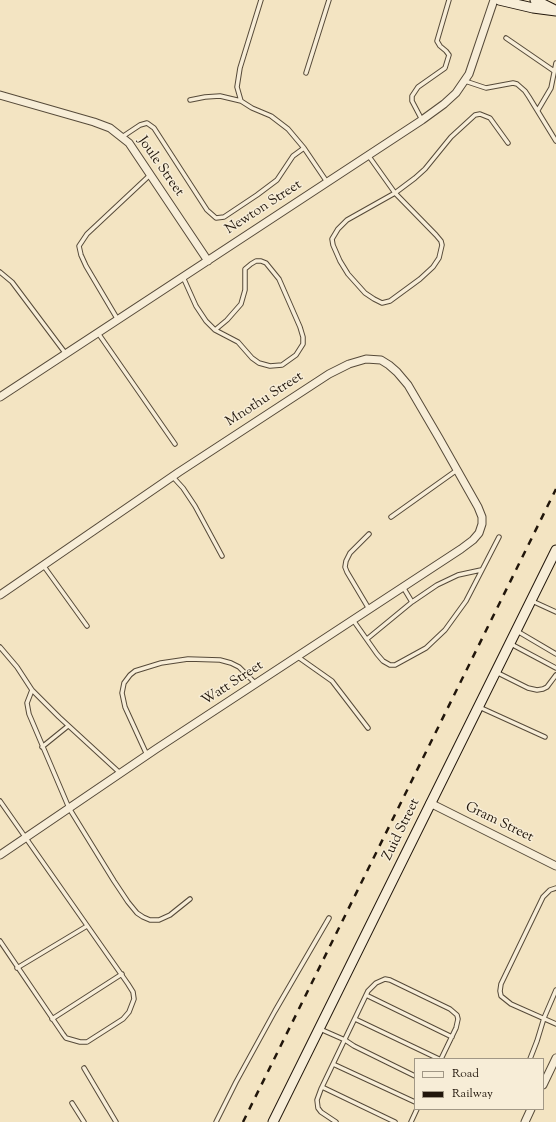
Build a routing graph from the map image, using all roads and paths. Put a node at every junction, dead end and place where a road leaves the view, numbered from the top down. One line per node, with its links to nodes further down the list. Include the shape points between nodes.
1 (261, 0): 15 (lane, via 240,68 237,87)
2 (330, 0): 11 (lane)
3 (449, 0): 17 (lane, via 437,41 449,55 445,68 418,87 412,96)
4 (494, 0): 12 (street, Newton Street, via 473,66)
5 (499, 0): 7 (street)
6 (535, 0): 7 (street)
7 (556, 11)
8 (506, 38): 10 (lane)
9 (556, 63): 10 (lane)
10 (554, 71): 16 (lane, via 549,93)
11 (306, 73)
12 (465, 81): 16 (lane, via 486,88 517,84); 17 (street, Newton Street, via 444,104)
13 (0, 95): 18 (street, Joule Street, via 94,122 110,128)
14 (190, 100): 15 (lane, via 220,96)
15 (241, 101): 21 (lane, via 271,116 288,129)
16 (538, 110): 19 (lane)
17 (422, 120): 22 (street, Newton Street)
18 (121, 137): 21 (lane, via 147,123 154,128 207,210 216,218 224,217 277,180 293,156); 23 (street, Joule Street, via 129,143)
19 (556, 141)
20 (508, 143): 25 (lane, via 490,118 475,115 450,137 416,178)
21 (304, 148): 24 (lane)
22 (368, 156): 24 (street, Newton Street); 25 (lane)
23 (151, 174): 26 (street, Joule Street); 29 (lane, via 87,234 79,246 86,266)
24 (328, 182): 26 (street, Newton Street)
25 (395, 193): 25 (lane, via 441,241 441,250 439,258 420,279 390,301 382,303 374,300 348,274 336,254 332,239 338,228 347,220)
26 (208, 261): 28 (street, Newton Street)
27 (0, 272): 32 (lane, via 12,282)
28 (183, 277): 29 (street, Newton Street); 30 (lane, via 200,315)
29 (118, 320): 31 (street, Newton Street)
30 (215, 330): 30 (lane, via 238,342 259,363 270,366 282,365 289,361 303,344 300,327 279,279 266,263 261,261 256,261 245,269 245,290 241,304)
31 (98, 333): 32 (street, Newton Street); 34 (lane)
32 (66, 354): 33 (street, Newton Street)
33 (0, 397)
34 (175, 444)
35 (457, 470): 36 (street, Mnothu Street, via 408,385 389,365 373,359 350,364 329,374); 37 (lane); 38 (street, Mnothu Street, via 482,517)
36 (172, 476): 42 (lane, via 195,506); 43 (street, Mnothu Street)
37 (391, 517)
38 (479, 533): 46 (street, Watt Street, via 461,549)
39 (369, 534): 50 (lane, via 350,553 345,567)
40 (499, 537): 45 (lane)
41 (556, 550): 44 (street, Zuid Street)
42 (222, 556)
43 (43, 565): 47 (street, Mnothu Street); 53 (lane)
44 (553, 566): 48 (street, Zuid Street)
45 (481, 570): 49 (lane, via 448,579); 55 (lane, via 466,601 438,639 426,648 395,665 390,665 380,658)
46 (403, 587): 49 (lane); 50 (street, Watt Street)
47 (0, 594)
48 (531, 601): 51 (lane); 54 (street, Zuid Street)
49 (412, 602): 55 (lane)
50 (369, 610): 52 (street, Watt Street)
51 (556, 612)
52 (353, 620): 55 (lane); 59 (street, Watt Street)
53 (87, 626)
54 (516, 631): 56 (street, Zuid Street); 58 (lane)
55 (367, 639)
56 (510, 643): 60 (lane); 61 (street, Zuid Street)
57 (0, 647): 64 (lane)
58 (556, 654)
59 (298, 657): 63 (street, Watt Street); 67 (lane, via 332,681)
60 (556, 668)
61 (496, 672): 62 (lane, via 537,690 547,687); 65 (street, Zuid Street)
62 (556, 675)
63 (256, 684): 70 (street, Watt Street); 70 (lane, via 239,667 220,660 188,659 161,663 135,671 124,683 122,693 125,707)
64 (32, 690): 66 (lane); 69 (lane, via 28,698 28,707)
65 (479, 706): 68 (lane); 73 (street, Zuid Street)
66 (68, 726): 69 (lane); 71 (lane)
67 (368, 728)
68 (545, 737)
69 (42, 747): 74 (lane)
70 (147, 756): 71 (street, Watt Street)
71 (120, 773): 74 (street, Watt Street)
72 (0, 801): 75 (lane)
73 (430, 803): 77 (street, Gram Street); 91 (street, Zuid Street)
74 (70, 808): 75 (street, Watt Street); 79 (lane, via 114,881 137,913 150,920 159,920 170,915)
75 (26, 837): 76 (street, Watt Street); 81 (lane)
76 (0, 854)
77 (556, 866)
78 (556, 888): 88 (lane, via 543,897 501,984 500,991 501,996 512,1004)
79 (190, 899)
80 (329, 918): 109 (lane, via 271,1017)
81 (87, 926): 83 (lane); 84 (lane)
82 (0, 941): 83 (lane)
83 (17, 968): 89 (lane)
84 (122, 974): 89 (lane); 89 (lane, via 133,992 134,999 123,1019 87,1042 80,1042 66,1038)
85 (556, 990): 88 (lane)
86 (366, 995): 87 (lane); 92 (lane); 92 (lane, via 376,983 385,979 390,980 453,1011 458,1019)
87 (355, 1018): 93 (lane); 94 (lane)
88 (544, 1018): 90 (lane); 96 (lane)
89 (52, 1019)
90 (556, 1024)
91 (320, 1028): 93 (lane); 110 (street, Zuid Street)
92 (452, 1037): 95 (lane)
93 (345, 1040): 98 (lane); 100 (lane)
94 (438, 1058)
95 (441, 1058)
96 (530, 1058)
97 (556, 1058): 101 (street)
98 (333, 1064): 102 (lane); 103 (lane)
99 (84, 1068): 108 (lane)
100 (414, 1076)
101 (544, 1083)
102 (322, 1087): 111 (lane, via 317,1100 318,1108); 112 (lane)
103 (414, 1102)
104 (72, 1103): 107 (lane)
105 (417, 1110): 113 (lane)
106 (531, 1110): 114 (street)
107 (84, 1122)
108 (116, 1122)
109 (216, 1122)
110 (273, 1122)
111 (336, 1122)
112 (395, 1122)
113 (411, 1122)
114 (525, 1122)

